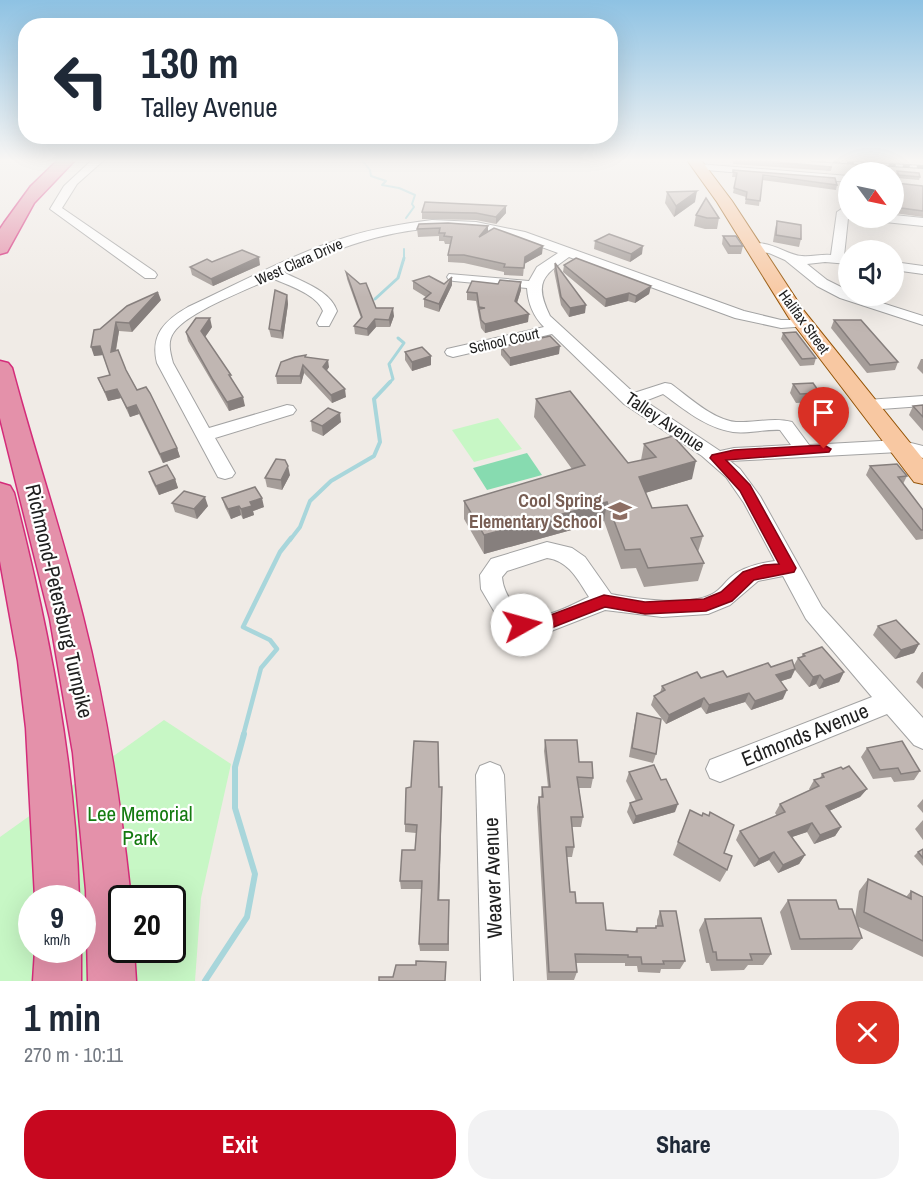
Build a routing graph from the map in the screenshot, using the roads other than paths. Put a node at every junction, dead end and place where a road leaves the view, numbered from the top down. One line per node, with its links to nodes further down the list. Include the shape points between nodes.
1 (24, 206): 6 (highway)
2 (58, 206): 14 (street, via 56,209)
3 (726, 206): 7 (main road, Halifax Street)
4 (904, 220): 5 (street)
5 (923, 222)
6 (0, 248)
7 (753, 248): 10 (street, via 778,250); 19 (main road, Halifax Street)
8 (568, 252): 13 (street, West Clara Drive, via 494,228 465,223 418,224 370,232); 16 (street, via 542,270); 19 (street, West Clara Drive, via 665,288 681,282 756,309 760,313 756,320)
9 (838, 259): 10 (street)
10 (796, 261): 17 (street, via 831,288)
11 (904, 267): 12 (street)
12 (923, 270)
13 (273, 273): 18 (street, via 327,303 330,311); 27 (street, West Clara Drive, via 184,315 168,328 163,338 161,353 165,363)
14 (150, 275)
15 (454, 277): 16 (street)
16 (534, 285): 20 (street, Talley Avenue, via 539,310)
17 (923, 321)
18 (324, 323)
19 (803, 323): 25 (main road, Halifax Street)
20 (554, 329): 21 (street, School Court); 23 (street, Talley Avenue)
21 (453, 352)
22 (0, 368): 44 (highway, Richmond-Petersburg Turnpike, via 67,618 86,710 101,825)
23 (630, 400): 29 (street, via 665,388 733,427 786,426); 31 (street, Talley Avenue)
24 (923, 401): 25 (street)
25 (867, 405): 28 (main road, Halifax Street)
26 (286, 410): 27 (street)
27 (205, 435): 32 (street, West Clara Drive)
28 (899, 446): 29 (street); 30 (street); 33 (main road, Halifax Street)
29 (804, 450): 31 (street)
30 (923, 452)
31 (716, 458): 35 (street, Talley Avenue, via 745,488)
32 (225, 473)
33 (923, 476)
34 (0, 493): 41 (highway, Richmond-Petersburg Turnpike, via 41,697)
35 (789, 568): 36 (street, via 749,576 727,597 706,605 645,608); 37 (street, Talley Avenue, via 813,613)
36 (604, 601): 36 (street, via 577,563 565,554 547,550 499,565 491,575 492,589 508,617 522,625 541,626)
37 (891, 701): 38 (street, Talley Avenue); 39 (street, Edmonds Avenue)
38 (923, 737)
39 (720, 769)
40 (490, 775): 45 (street, Weaver Avenue)
41 (56, 885)
42 (58, 963): 43 (highway)
43 (57, 981)
44 (112, 981)
45 (496, 981)

